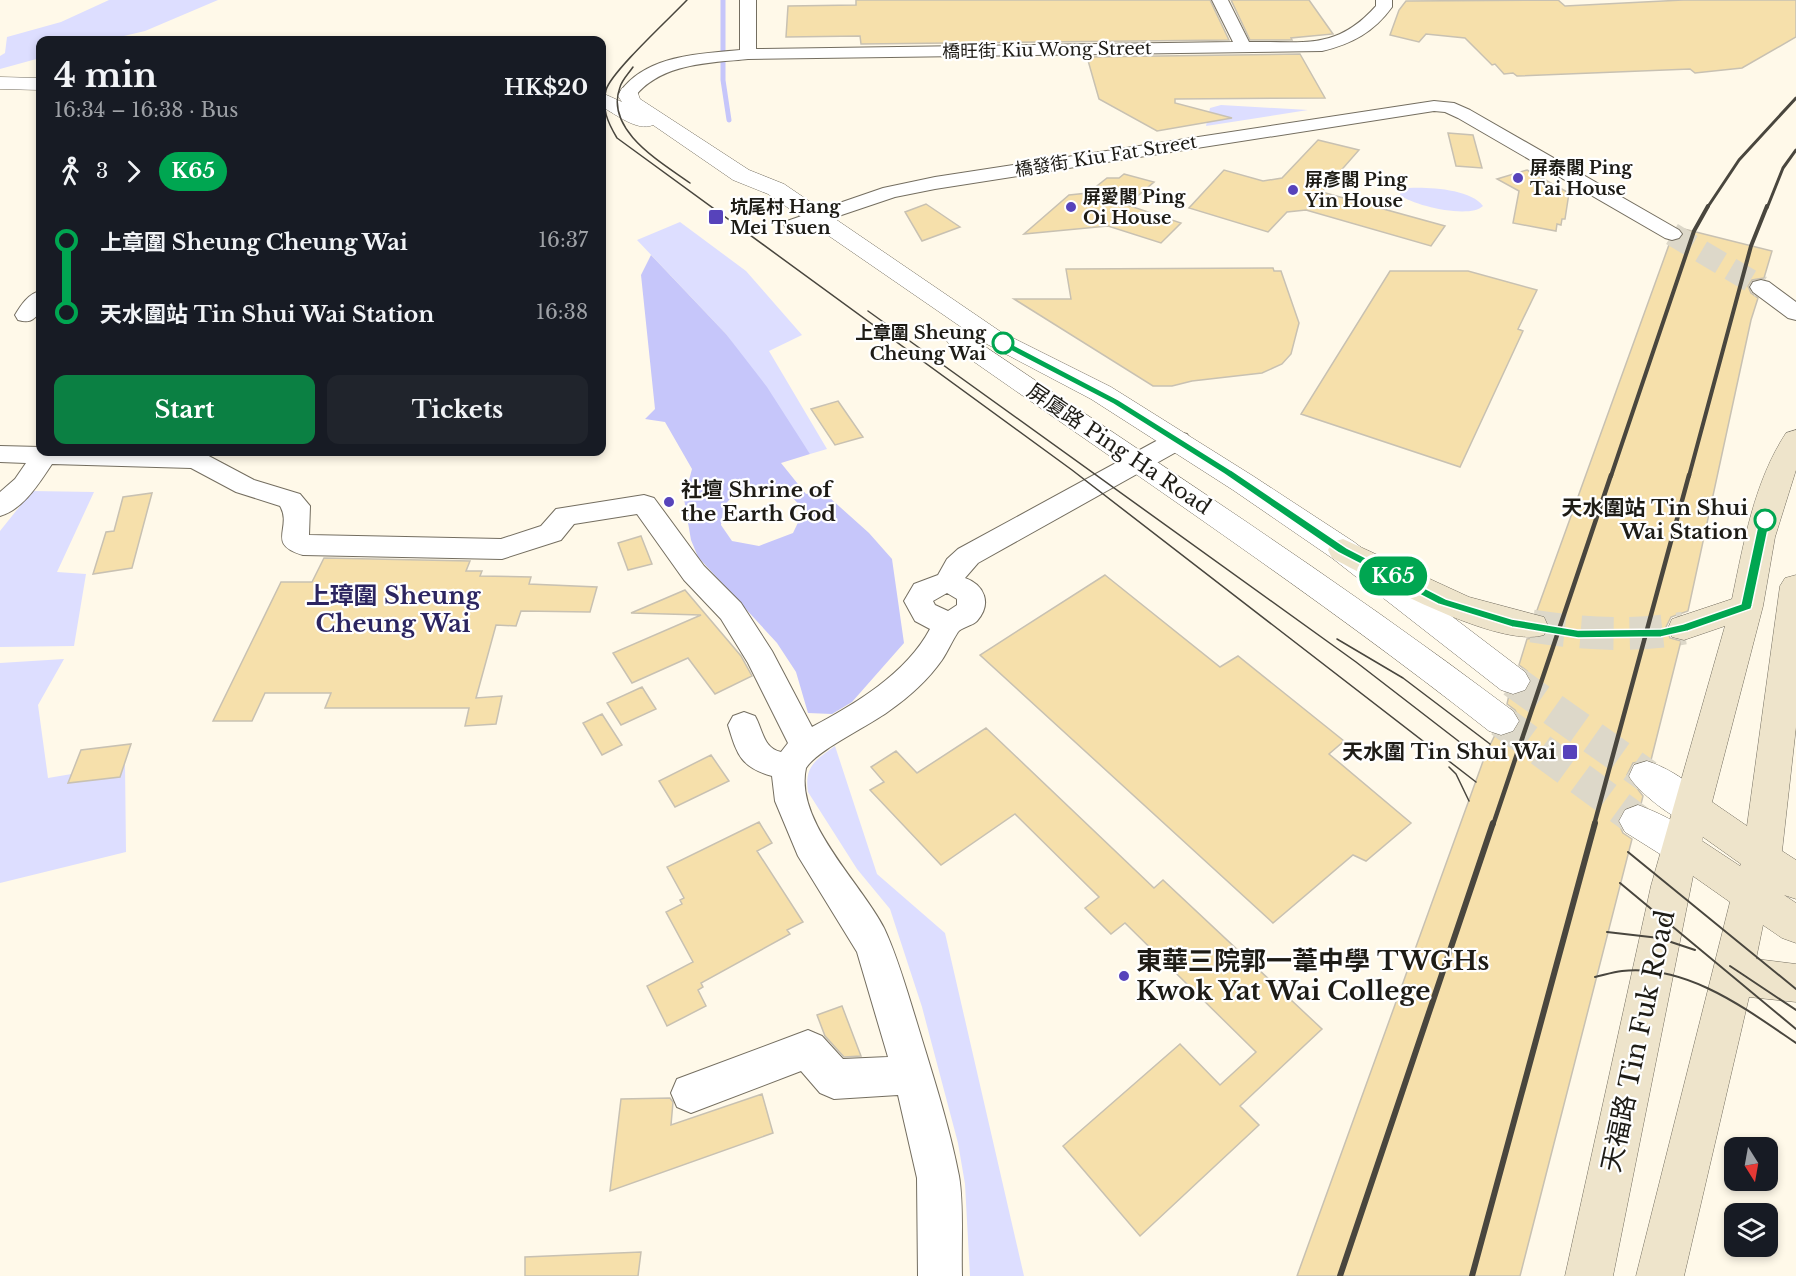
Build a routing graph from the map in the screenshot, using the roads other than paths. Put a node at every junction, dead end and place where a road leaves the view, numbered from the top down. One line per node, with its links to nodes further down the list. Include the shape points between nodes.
1 (748, 0): 5 (street)
2 (1220, 0): 4 (street)
3 (1384, 0): 4 (street, 橋旺街 Kiu Wong Street, via 1384,7 1350,39 1322,46)
4 (1244, 48): 5 (street, 橋旺街 Kiu Wong Street)
5 (744, 54): 10 (street, 橋旺街 Kiu Wong Street, via 690,63)
6 (0, 83): 7 (street)
7 (36, 84)
8 (606, 90): 10 (street, 屏廈路 Ping Ha Road)
9 (606, 99): 10 (street, 屏廈路 Ping Ha Road)
10 (631, 100): 11 (street, 屏廈路 Ping Ha Road, via 666,135 682,136 741,175 758,198)
11 (806, 221): 12 (street, 橋發街 Kiu Fat Street, via 890,192 1422,106 1448,107 1464,114); 16 (street, 屏廈路 Ping Ha Road); 16 (street, 屏廈路 Ping Ha Road, via 1014,350)
12 (1672, 234)
13 (1778, 296): 14 (street)
14 (1796, 313)
15 (1796, 439): 22 (main road, via 1769,504)
16 (1146, 451): 20 (street, 屏廈路 Ping Ha Road); 26 (street, 屏廈路 Ping Ha Road, via 1270,552); 28 (street, via 968,556 948,583 925,589 920,607 926,615 948,622 933,651 852,720)
17 (0, 454): 18 (street)
18 (44, 457): 19 (street, via 24,485); 28 (street, via 196,460 245,486 290,500 296,506 296,540 303,545 502,549 551,532 566,516 644,504 694,573 731,611 761,659 797,731)
19 (0, 507)
20 (1343, 550): 23 (main road, via 1442,602); 25 (street, 屏廈路 Ping Ha Road)
21 (1796, 586): 32 (main road)
22 (1747, 606): 24 (main road); 31 (main road)
23 (1532, 626)
24 (1684, 628)
25 (1514, 681)
26 (1502, 721)
27 (744, 725): 28 (street, via 753,755 765,762)
28 (799, 756): 37 (street, via 788,791 814,853 870,933)
29 (1647, 776): 31 (street)
30 (1638, 821): 31 (street)
31 (1687, 828): 32 (main road); 40 (main road, 天福路 Tin Fuk Road, via 1659,938)
32 (1757, 877): 33 (main road); 34 (main road); 35 (main road)
33 (1796, 882)
34 (1796, 925)
35 (1732, 976): 36 (main road); 41 (main road)
36 (1796, 982)
37 (913, 1075): 38 (street, via 834,1079 808,1049); 39 (street, via 938,1178)
38 (691, 1093)
39 (940, 1276)
40 (1589, 1276)
41 (1660, 1276)

